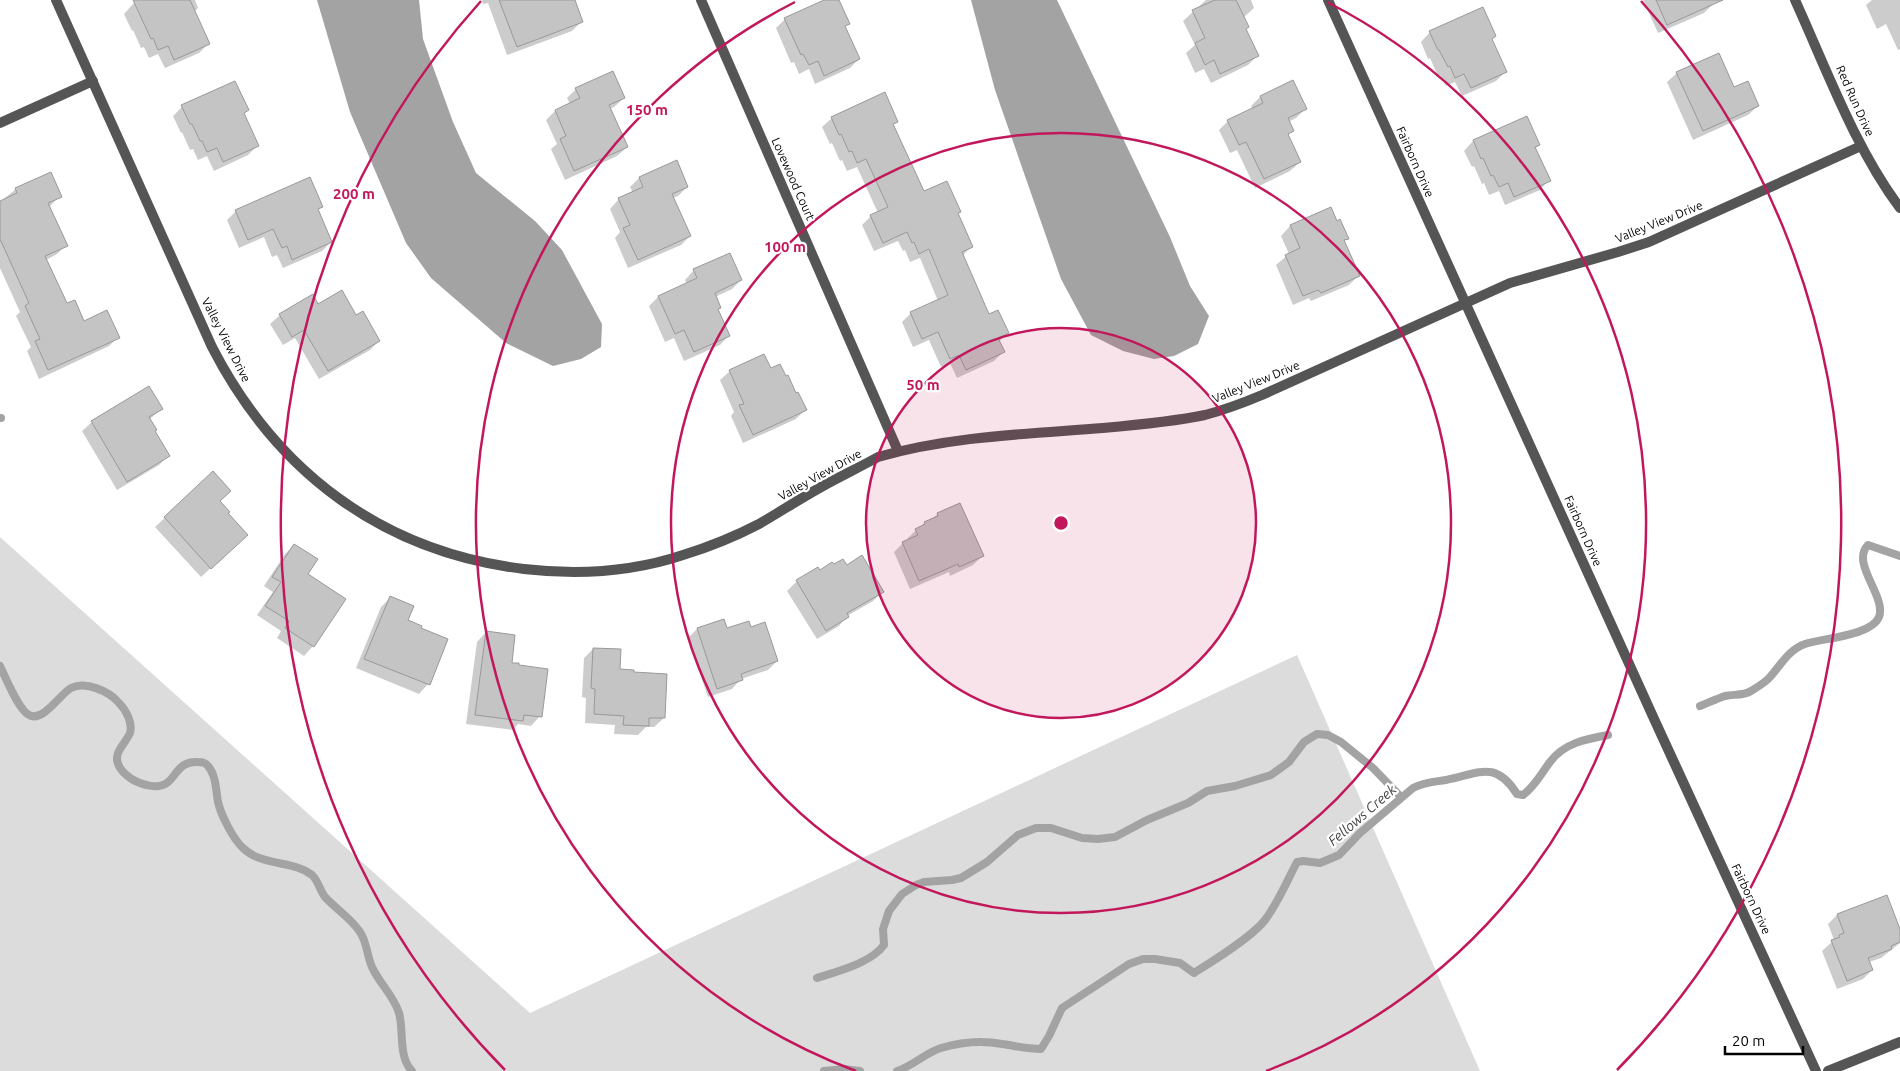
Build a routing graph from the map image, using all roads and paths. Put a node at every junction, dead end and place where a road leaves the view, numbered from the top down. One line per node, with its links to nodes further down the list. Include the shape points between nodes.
1 (56, 0): 5 (street, Valley View Drive)
2 (701, 0): 10 (street, Lovewood Court)
3 (1328, 0): 9 (street, Fairborn Drive)
4 (1795, 0): 7 (street, Red Run Drive)
5 (93, 81): 6 (street); 10 (street, Valley View Drive, via 212,347 245,404 280,447 318,483 362,514 406,538 490,565 553,572 638,566 681,556 730,538 878,457)
6 (0, 123)
7 (1861, 146): 8 (street, Red Run Drive); 9 (street, Valley View Drive, via 1649,242 1510,283)
8 (1900, 208)
9 (1465, 302): 10 (street, Valley View Drive, via 1262,395 1205,415 1152,424 958,440); 12 (street, Fairborn Drive)
10 (898, 452)
11 (1900, 1042): 13 (street)
12 (1816, 1071)
13 (1828, 1071)

